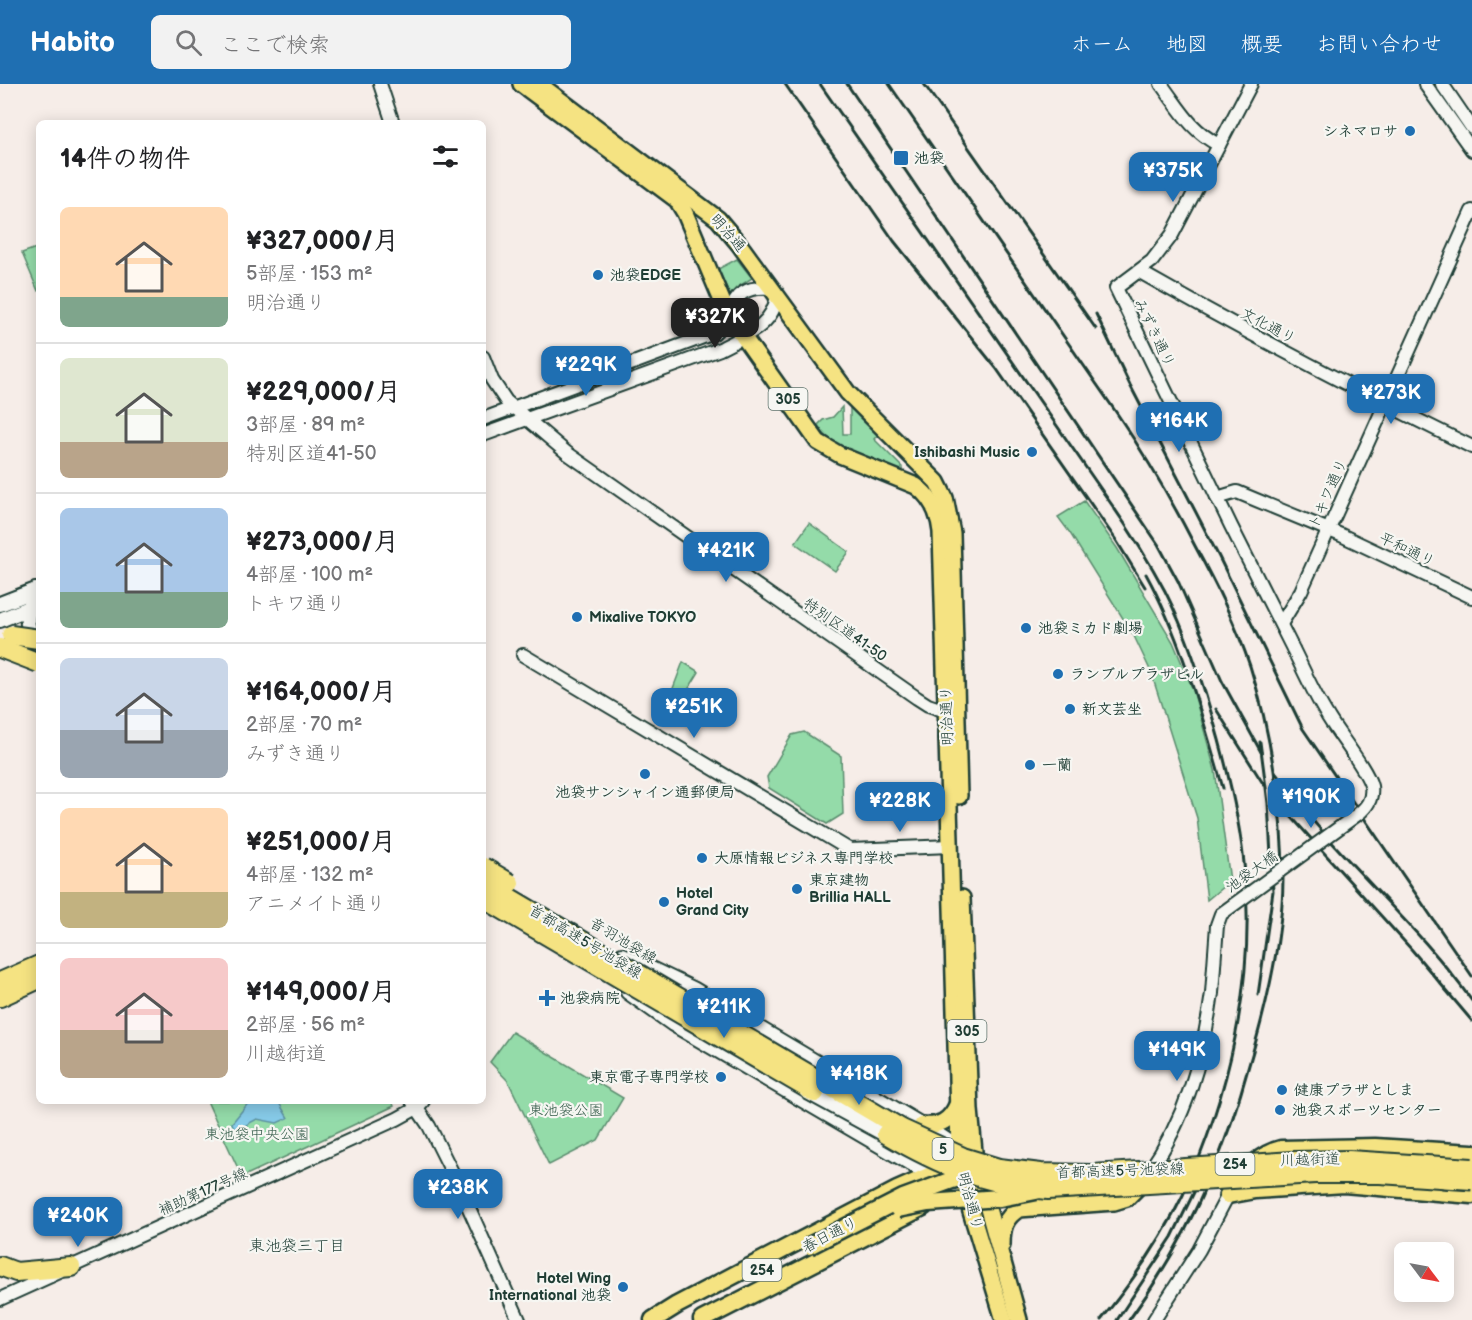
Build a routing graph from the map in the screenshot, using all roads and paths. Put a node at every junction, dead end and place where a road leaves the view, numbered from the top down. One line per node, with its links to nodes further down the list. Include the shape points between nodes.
1 (380, 84): 8 (street)
2 (520, 84): 15 (main road, 明治通 / 305, via 677,200)
3 (539, 84): 14 (main road, 明治通 / 305, via 713,214)
4 (1161, 84): 10 (street, via 1195,129)
5 (1251, 84): 10 (street, みずき通り)
6 (1425, 84): 11 (street)
7 (1442, 84): 9 (street)
8 (392, 120)
9 (1472, 128)
10 (1219, 145): 13 (street, みずき通り, via 1172,235 1160,254)
11 (1472, 150)
12 (1472, 211): 18 (street, トキワ通り)
13 (1140, 272): 18 (street, 文化通り); 27 (street, みずき通り, via 1116,288)
14 (774, 291): 15 (street, via 756,287 746,291); 16 (street, via 775,307 768,319); 22 (main road, 明治通 / 305, via 848,393)
15 (728, 315): 16 (main road, 明治通り / 305); 19 (street, via 714,333)
16 (744, 336): 21 (street, via 720,349); 26 (main road, 明治通り / 305, via 818,442)
17 (486, 364): 19 (street, 特別区道41-50, via 499,393)
18 (1384, 404): 24 (street, 文化通り); 28 (street, トキワ通り)
19 (512, 408): 20 (street); 21 (street, 特別区道41-50)
20 (486, 418)
21 (525, 419): 23 (street); 41 (street, 特別区道41-50, via 567,453 917,698)
22 (877, 422): 25 (main road, 明治通り / 305)
23 (486, 434)
24 (1472, 447)
25 (910, 454): 26 (main road, via 915,471); 41 (main road, 明治通り / 305, via 937,482 950,514)
26 (904, 482): 41 (main road, 明治通り / 305, via 926,494 940,523)
27 (1217, 498): 28 (street, 平和通り, via 1237,492); 33 (street, みずき通り)
28 (1329, 530): 29 (street, 平和通り); 33 (street, トキワ通り)
29 (1472, 597)
30 (36, 598): 31 (main road); 32 (main road); 36 (main road, via 27,625)
31 (0, 604)
32 (0, 620)
33 (1281, 624): 38 (street, みずき通り)
34 (36, 639): 35 (highway, bridge)
35 (3, 640): 37 (highway, bridge); 40 (highway, bridge)
36 (36, 642)
37 (36, 646)
38 (1293, 649): 70 (street, 池袋大橋, bridge, via 1326,714 1368,779 1370,800 1366,808 1221,914 1212,993 1196,1077 1171,1136)
39 (523, 655): 42 (street, via 850,849)
40 (36, 663)
41 (952, 713): 42 (main road, 明治通り / 305); 68 (main road, 明治通り / 305, via 970,1110)
42 (951, 846): 61 (main road, 明治通り / 305)
43 (486, 869): 54 (highway, bridge, via 570,919)
44 (486, 879): 50 (main road, 音羽池袋線)
45 (486, 884): 54 (highway, 首都高速5号池袋線 / 5, bridge)
46 (486, 901): 49 (highway, 首都高速5号池袋線 / 5, bridge)
47 (486, 901): 51 (main road)
48 (486, 909): 49 (highway, bridge)
49 (537, 930): 71 (highway, 首都高速5号池袋線 / 5, bridge, via 906,1145 994,1182 1048,1190 1314,1173)
50 (587, 938): 62 (main road, via 693,989); 66 (main road, 音羽池袋線, bridge, via 909,1132 951,1152)
51 (577, 956): 65 (main road, via 673,1024); 68 (main road, bridge, via 905,1146)
52 (36, 958): 55 (street)
53 (36, 966): 57 (highway)
54 (633, 971): 67 (highway, 首都高速5号池袋線 / 5, bridge, via 902,1129 944,1150 999,1168 1092,1174 1348,1160)
55 (0, 974)
56 (36, 980): 58 (highway)
57 (0, 982)
58 (0, 997)
59 (415, 1104): 80 (street, 補助第177号線, via 253,1186)
60 (418, 1104): 82 (street)
61 (957, 1105): 62 (main road, via 941,1123); 63 (main road, 明治通り / 305)
62 (922, 1125): 63 (main road); 65 (main road, via 918,1145 912,1153)
63 (959, 1148): 68 (main road, 明治通り / 305)
64 (1472, 1153): 75 (highway, via 1375,1146 1281,1149 1256,1161)
65 (900, 1157): 69 (main road); 72 (main road, via 903,1176)
66 (999, 1167): 67 (highway, 川越街道 / 254, bridge, via 1093,1174 1358,1159); 68 (highway, 川越街道 / 254, bridge)
67 (1472, 1167)
68 (969, 1168): 69 (highway); 70 (highway); 73 (main road, bridge, via 993,1183); 74 (main road, 明治通り / 305); 77 (highway, 春日通り / 254, bridge, via 952,1180 903,1198)
69 (931, 1175): 72 (highway); 74 (main road)
70 (1143, 1180): 74 (highway, via 1071,1191); 78 (main road, via 1127,1198 1114,1202 1019,1209 1007,1218 1003,1228)
71 (1472, 1181): 73 (highway, 川越街道 / 254, bridge, via 1346,1174)
72 (897, 1190): 83 (highway)
73 (1043, 1190): 74 (highway, 川越街道 / 254, bridge)
74 (974, 1194): 77 (highway, 春日通り / 254, bridge, via 893,1210); 78 (main road, 明治通り / 305); 86 (highway, via 947,1196); 87 (main road, 明治通り / 305)
75 (1228, 1195): 76 (highway, via 1344,1184); 89 (street, via 1199,1250)
76 (1472, 1195)
77 (810, 1249): 84 (highway, 春日通り / 254); 85 (highway, 春日通り / 254)
78 (1002, 1260): 88 (main road, 明治通り / 305)
79 (0, 1266): 80 (highway, via 16,1272)
80 (71, 1267): 81 (street, 補助第177号線)
81 (0, 1299)
82 (519, 1320)
83 (653, 1320)
84 (662, 1320)
85 (688, 1320)
86 (702, 1320)
87 (1004, 1320)
88 (1019, 1320)
89 (1154, 1320)

